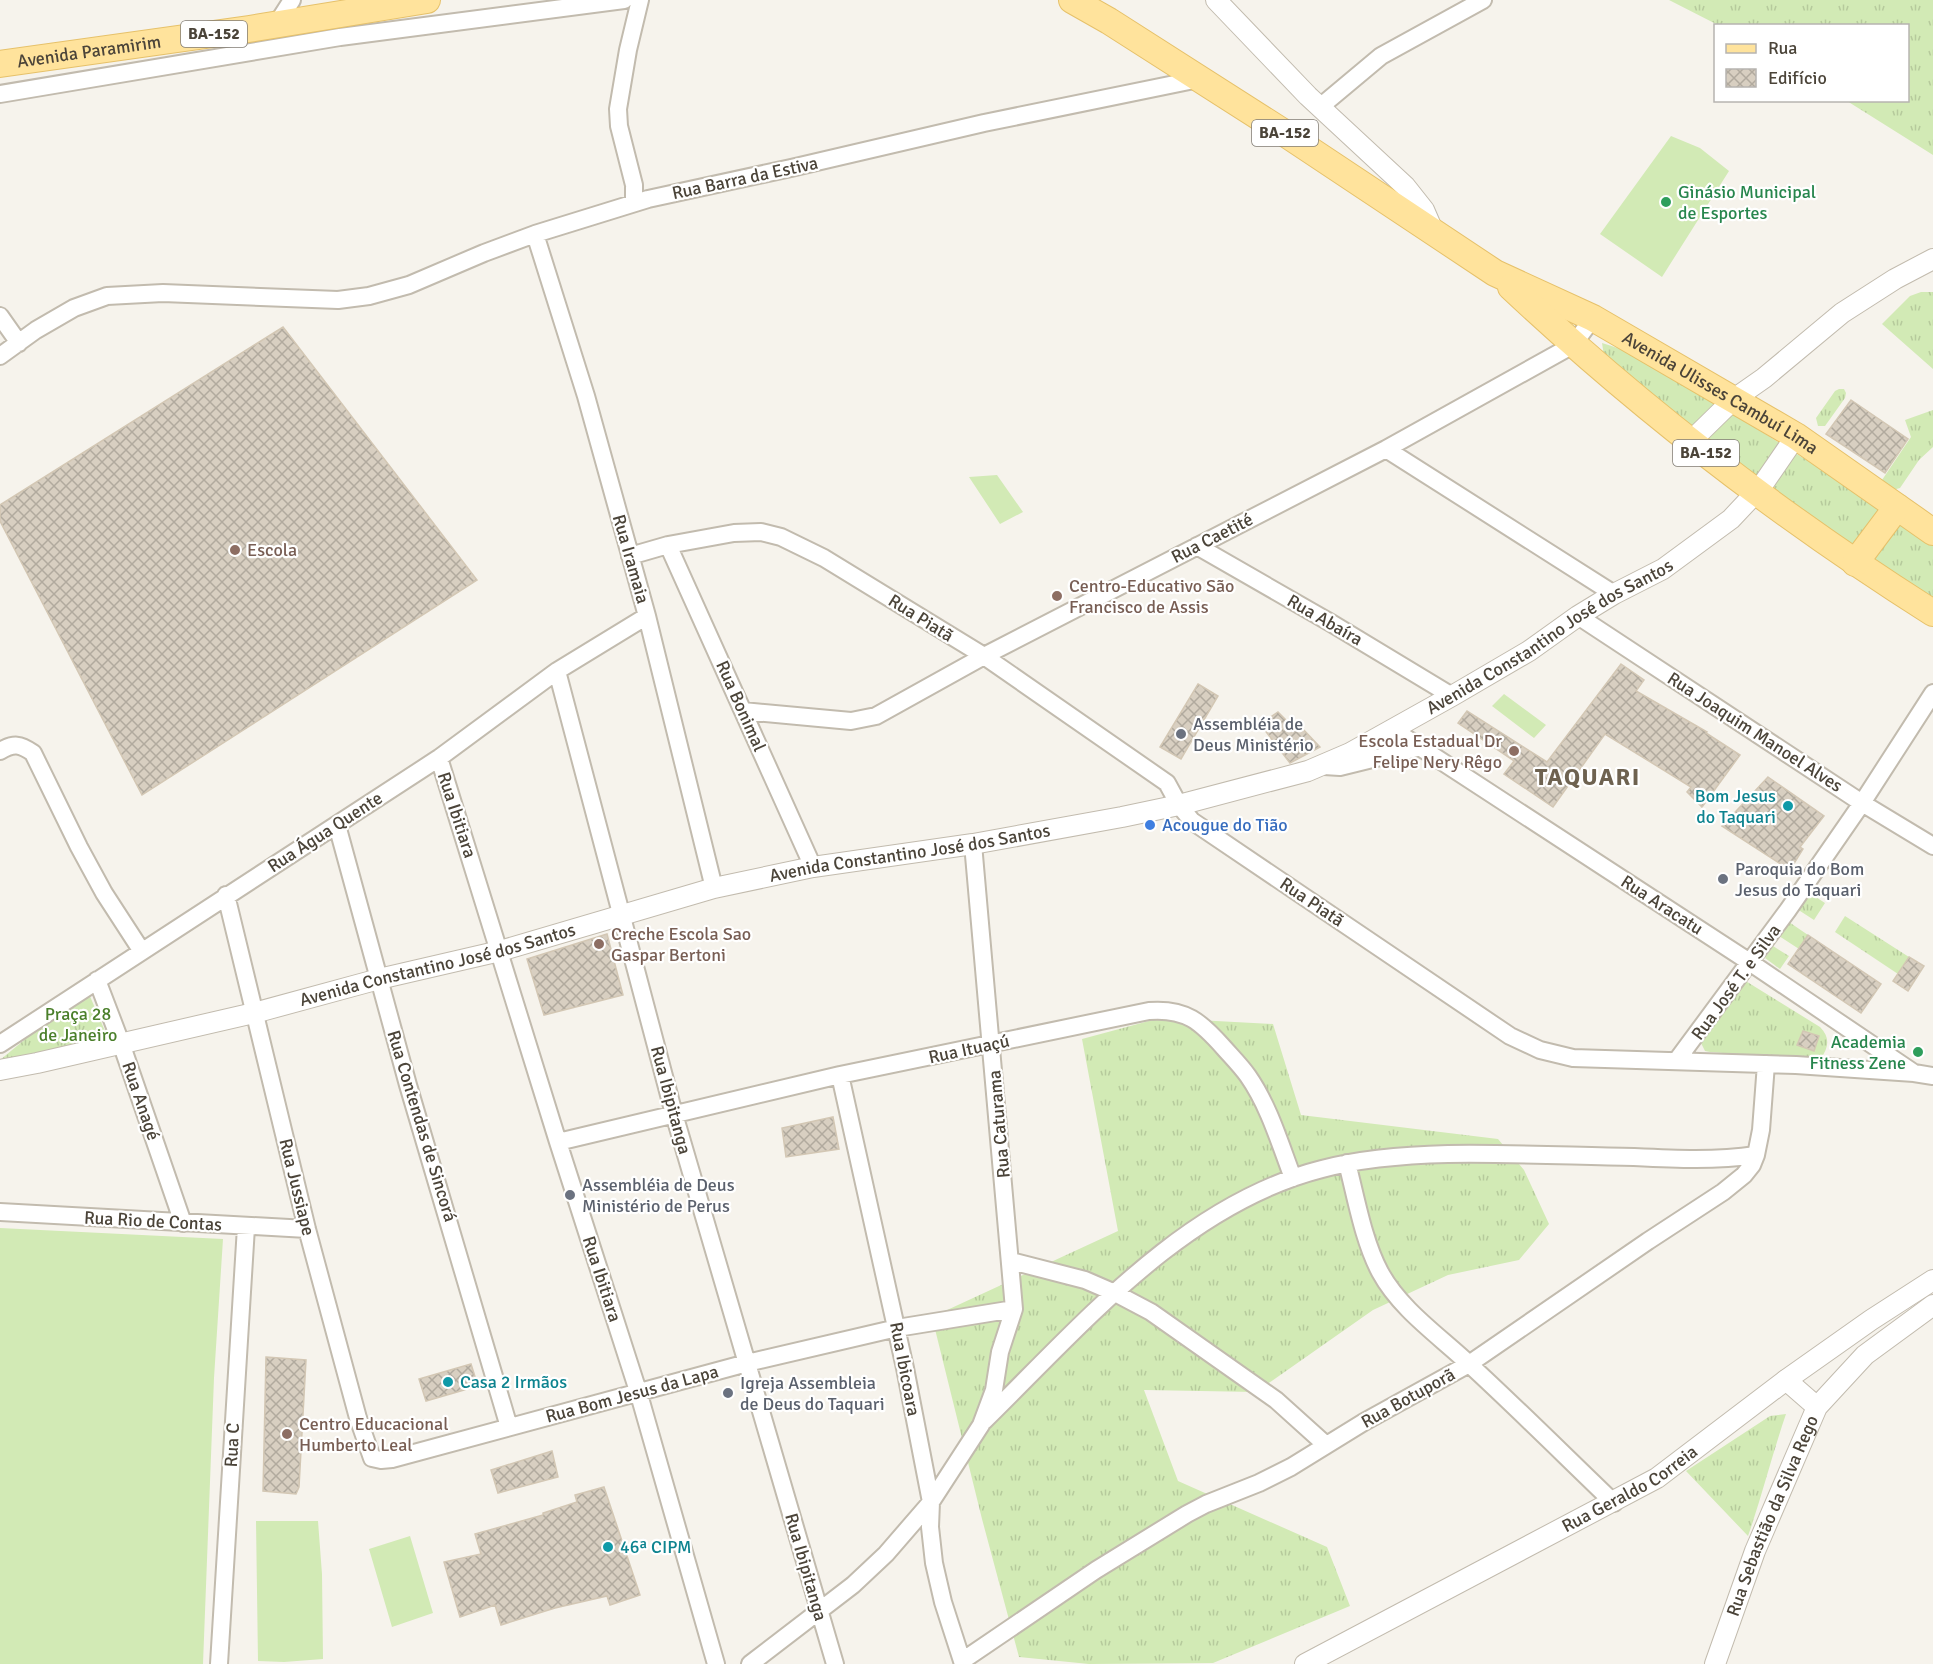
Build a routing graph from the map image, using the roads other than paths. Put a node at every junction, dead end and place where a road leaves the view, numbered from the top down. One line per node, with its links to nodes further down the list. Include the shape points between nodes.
1 (292, 0): 8 (street)
2 (427, 0): 8 (main road, Avenida Paramirim / BA-152)
3 (624, 0): 9 (street, via 352,35)
4 (640, 0): 14 (street, via 618,109 634,185)
5 (1072, 0): 11 (main road, Avenida Ulisses Cambuí Lima / BA-152)
6 (1216, 0): 13 (street)
7 (1483, 0): 13 (street, via 1381,56)
8 (276, 25): 9 (main road, Avenida Paramirim / BA-152)
9 (231, 43): 10 (main road, Avenida Paramirim / BA-152); 12 (street)
10 (0, 64)
11 (1199, 79): 14 (street, Rua Barra da Estiva, via 984,123); 15 (main road, Avenida Ulisses Cambuí Lima / BA-152)
12 (0, 94)
13 (1320, 107): 15 (street, via 1405,186 1424,210)
14 (634, 203): 16 (street, Rua Barra da Estiva)
15 (1434, 233): 18 (main road, Avenida Ulisses Cambuí Lima / BA-152)
16 (535, 234): 21 (street, Rua Barra da Estiva, via 409,285 369,296 338,300 163,293 107,296 74,308); 33 (street, Rua Iramaia, via 586,396)
17 (1933, 260): 24 (street, via 1842,313)
18 (1495, 273): 20 (main road, Avenida Ulisses Cambuí Lima / BA-152); 22 (main road, Avenida Ulisses Cambuí Lima / BA-152)
19 (0, 316): 21 (street)
20 (1593, 318): 22 (street, Rua Caetité); 24 (main road, Avenida Ulisses Cambuí Lima / BA-152)
21 (19, 343): 23 (street, Rua Barra da Estiva)
22 (1573, 345): 26 (main road, Avenida Ulisses Cambuí Lima / BA-152); 27 (street, Rua Caetité)
23 (0, 356)
24 (1734, 399): 25 (main road, Avenida Ulisses Cambuí Lima / BA-152); 26 (street)
25 (1796, 436): 28 (street, Avenida Constantino José dos Santos); 29 (main road, Avenida Ulisses Cambuí Lima / BA-152)
26 (1691, 441): 28 (main road, Avenida Ulisses Cambuí Lima / BA-152)
27 (1386, 449): 32 (street, Rua Caetité); 35 (street)
28 (1756, 493): 34 (main road, Avenida Ulisses Cambuí Lima / BA-152); 35 (street, Avenida Constantino José dos Santos, via 1731,519 1663,569)
29 (1897, 507): 30 (main road, Avenida Ulisses Cambuí Lima / BA-152); 34 (main road)
30 (1933, 532)
31 (668, 545): 33 (street, Rua Piatã); 39 (street, Rua Piatã, via 734,532 781,537 824,558); 43 (street, Rua Bonimal)
32 (1197, 546): 39 (street, Rua Caetité); 42 (street, Rua Abaíra)
33 (630, 556): 37 (street, Rua Iramaia)
34 (1855, 563): 36 (main road, Avenida Ulisses Cambuí Lima / BA-152)
35 (1614, 594): 38 (street, Avenida Constantino José dos Santos)
36 (1933, 613)
37 (648, 616): 40 (street, Rua Água Quente); 55 (street, Rua Iramaia)
38 (1578, 616): 42 (street, Avenida Constantino José dos Santos, via 1529,651); 49 (street, Rua Joaquim Manoel Alves)
39 (984, 656): 43 (street, Rua Caetité, via 876,716 851,721); 50 (street, Rua Piatã, via 1167,783)
40 (557, 671): 47 (street, Rua Água Quente); 57 (street, Rua Ibipitanga)
41 (1933, 693): 49 (street, Rua José T. e Silva)
42 (1452, 696): 44 (street, Avenida Constantino José dos Santos)
43 (743, 711): 54 (street, Rua Bonimal)
44 (1392, 729): 45 (street, Rua Aracatu); 48 (street, Avenida Constantino José dos Santos)
45 (1421, 747): 48 (street, via 1340,767); 60 (street, Rua Aracatu)
46 (0, 751): 58 (street, via 16,744 33,753 104,893)
47 (439, 758): 51 (street, Rua Água Quente); 59 (street, Rua Ibitiara)
48 (1323, 766): 50 (street, Avenida Constantino José dos Santos)
49 (1862, 802): 53 (street, Rua Joaquim Manoel Alves); 60 (street, Rua José T. e Silva)
50 (1179, 805): 52 (street, Avenida Constantino José dos Santos); 67 (street, Rua Piatã, via 1192,821 1510,1036 1540,1050 1573,1058)
51 (337, 825): 56 (street, Rua Água Quente); 61 (street, Rua Contendas de Sincorá)
52 (973, 844): 54 (street, Avenida Constantino José dos Santos); 66 (street, Rua Caturama)
53 (1933, 846)
54 (813, 867): 55 (street, Avenida Constantino José dos Santos)
55 (714, 888): 57 (street, Avenida Constantino José dos Santos)
56 (226, 895): 58 (street, Rua Água Quente); 63 (street, Rua Jussiape)
57 (622, 916): 59 (street, Avenida Constantino José dos Santos); 73 (street, Rua Ibipitanga)
58 (141, 950): 62 (street, Rua Água Quente)
59 (500, 951): 61 (street, Avenida Constantino José dos Santos); 74 (street, Rua Ibitiara)
60 (1751, 963): 67 (street, Rua José T. e Silva); 70 (street, Rua Aracatu)
61 (379, 979): 63 (street, Avenida Constantino José dos Santos); 94 (street, Rua Contendas de Sincorá)
62 (96, 980): 64 (street, Rua Anagé); 65 (street, Rua Água Quente)
63 (254, 1013): 64 (street, Avenida Constantino José dos Santos); 81 (street, Rua Jussiape)
64 (121, 1043): 69 (street, Avenida Constantino José dos Santos); 79 (street, Rua Anagé)
65 (0, 1044)
66 (992, 1044): 71 (street, Rua Ituaçú); 77 (street, Rua Ituaçú, via 1149,1011 1178,1012 1192,1017 1248,1076 1262,1100); 82 (street, Rua Caturama)
67 (1677, 1060): 68 (street, Rua Piatã)
68 (1766, 1064): 70 (street, Rua Piatã); 75 (street, Rua Botuporã)
69 (0, 1070)
70 (1914, 1073): 72 (street, Rua Aracatu)
71 (840, 1075): 73 (street, Rua Ituaçú); 87 (street, Rua Ibicoara)
72 (1933, 1076)
73 (674, 1114): 74 (street, Rua Ituaçú); 88 (street, Rua Ibipitanga)
74 (558, 1142): 91 (street, Rua Ibitiara)
75 (1756, 1155): 76 (street, via 1711,1159 1449,1154 1379,1157); 89 (street, Rua Botuporã, via 1744,1175 1723,1192)
76 (1347, 1163): 77 (street); 89 (street, via 1370,1249 1391,1291)
77 (1293, 1178): 84 (street, via 1243,1199 1199,1225)
78 (0, 1212): 79 (street, Rua Rio de Contas)
79 (183, 1222): 80 (street, Rua Rio de Contas)
80 (246, 1227): 81 (street, Rua Rio de Contas); 101 (street, Rua C)
81 (307, 1229): 96 (street, Rua Jussiape, via 370,1454 376,1460)
82 (1011, 1261): 84 (street, via 1085,1280); 86 (street, Rua Caturama)
83 (1933, 1280): 90 (street, Rua Geraldo Correia)
84 (1115, 1293): 93 (street); 95 (street, via 1151,1312 1276,1400)
85 (1933, 1305): 92 (street, via 1865,1355)
86 (1014, 1309): 87 (street, Rua Bom Jesus da Lapa); 93 (street)
87 (897, 1328): 88 (street, Rua Bom Jesus da Lapa); 97 (street, Rua Ibicoara)
88 (747, 1364): 91 (street, Rua Bom Jesus da Lapa); 99 (street, Rua Ibipitanga)
89 (1469, 1364): 95 (street, Rua Botuporã); 98 (street)
90 (1786, 1380): 92 (street, Rua Sebastião da Silva Rego); 98 (street, Rua Geraldo Correia, via 1666,1472)
91 (638, 1391): 94 (street, Rua Bom Jesus da Lapa); 102 (street, Rua Ibitiara)
92 (1817, 1407): 106 (street, Rua Sebastião da Silva Rego, via 1755,1551)
93 (981, 1425): 97 (street)
94 (509, 1427): 96 (street, Rua Bom Jesus da Lapa)
95 (1326, 1445): 100 (street, Rua Botuporã, via 1292,1467 1187,1514 1096,1570)
96 (392, 1459)
97 (931, 1502): 99 (street, via 886,1554); 100 (street, Rua Ibicoara, via 934,1563)
98 (1614, 1503): 105 (street, Rua Geraldo Correia)
99 (820, 1612): 103 (street); 104 (street, Rua Ibipitanga)
100 (962, 1663)
101 (219, 1664)
102 (716, 1664)
103 (750, 1664)
104 (835, 1664)
105 (1305, 1664)
106 (1715, 1664)

